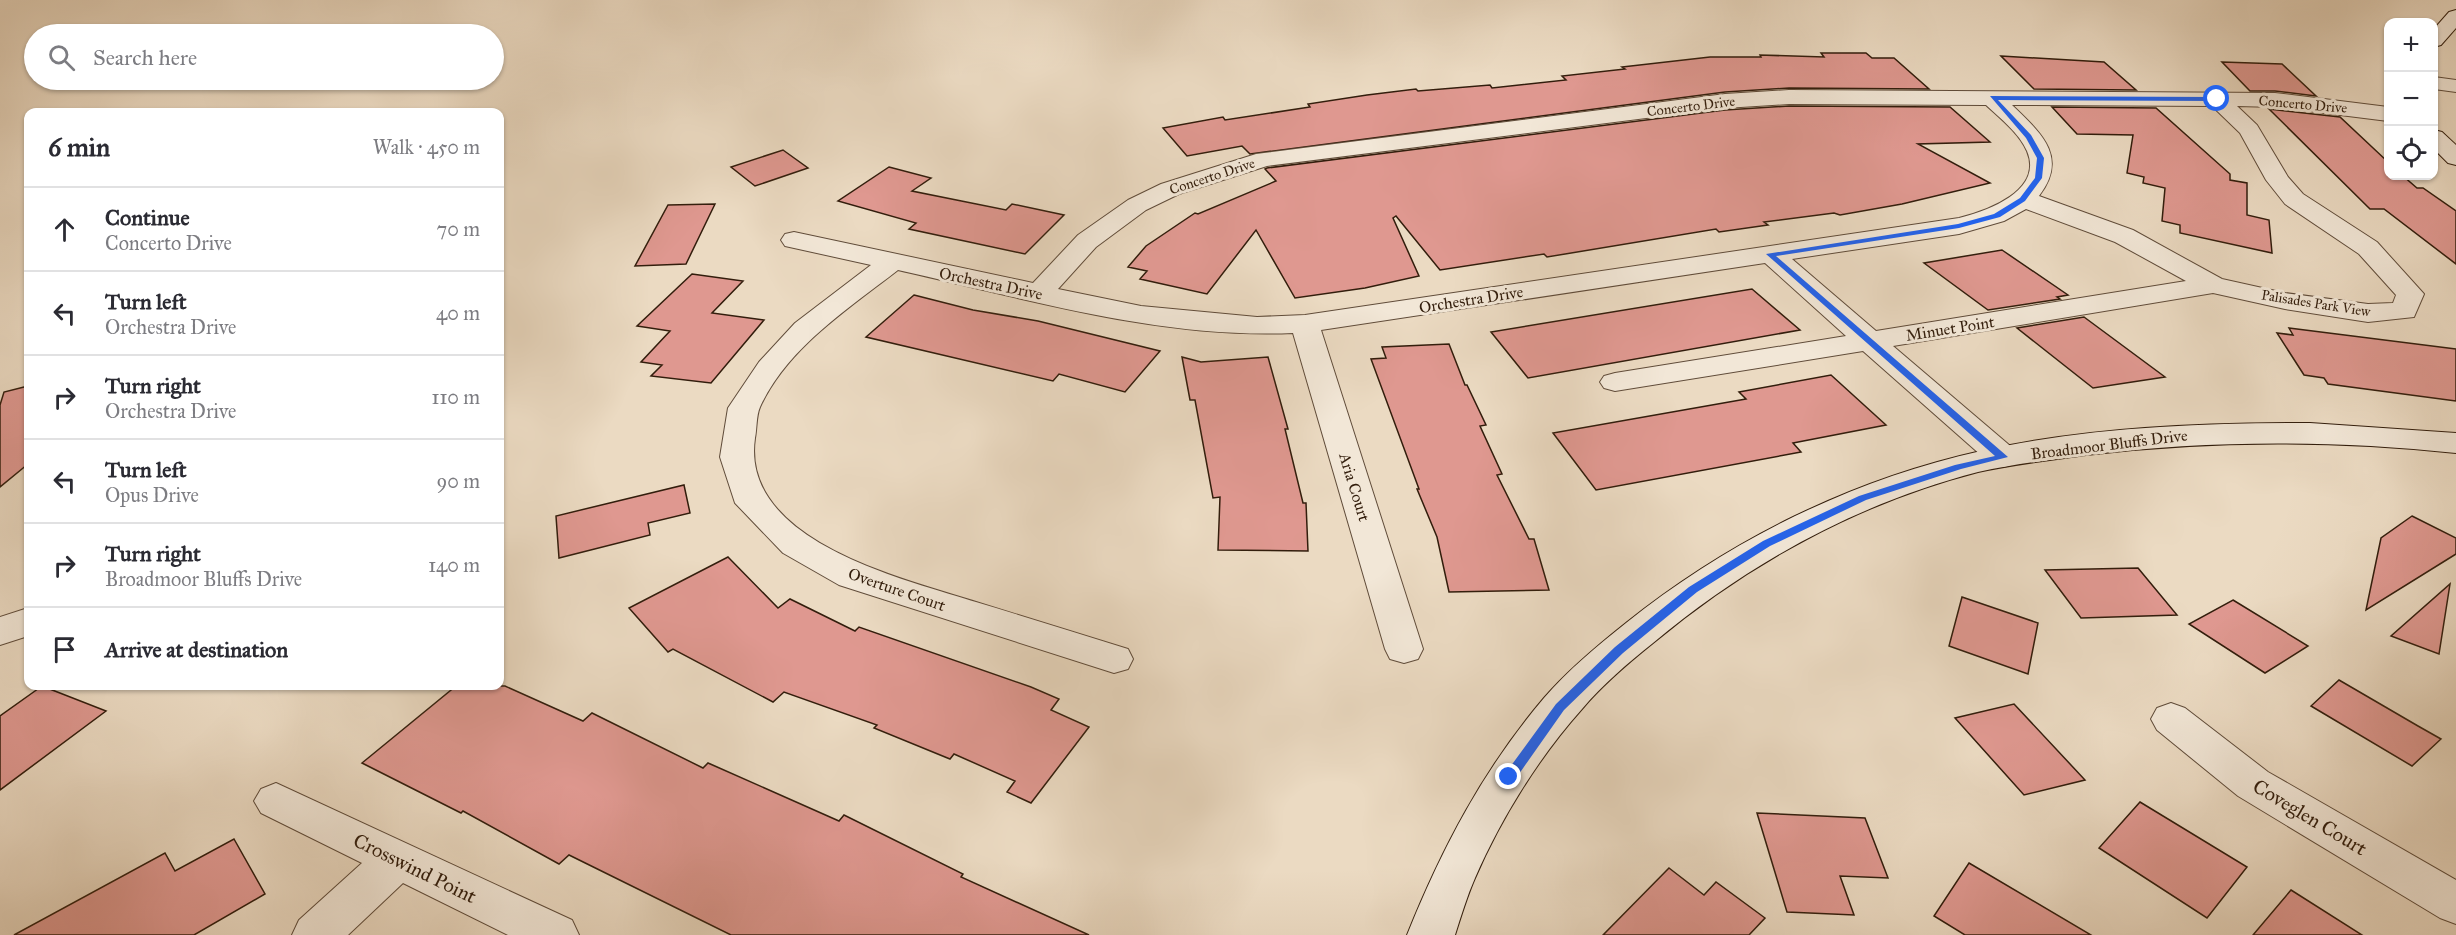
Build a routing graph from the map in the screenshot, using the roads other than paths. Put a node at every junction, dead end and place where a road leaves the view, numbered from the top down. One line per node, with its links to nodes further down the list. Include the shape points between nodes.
1 (2456, 16): 2 (street)
2 (2438, 36)
3 (2438, 84): 4 (street)
4 (2456, 86)
5 (1992, 98): 6 (street, Concerto Drive); 10 (street, Orchestra Drive, via 2029,137 2041,158 2039,178); 15 (street, Concerto Drive, via 1789,97 1725,101 1263,159 1170,189 1137,205 1087,241)
6 (2217, 99): 7 (street, Concerto Drive, via 2275,100); 14 (street, Palisades Park View, via 2249,130 2278,180 2294,199 2368,248 2410,294 2404,311 2368,313)
7 (2384, 114)
8 (2438, 142): 9 (street)
9 (2456, 158)
10 (2023, 199): 12 (street, Orchestra Drive, via 1997,216 1959,226); 14 (street, Palisades Park View, via 2124,236)
11 (794, 240): 13 (street, Orchestra Drive)
12 (1770, 254): 16 (street, Orchestra Drive); 17 (street)
13 (893, 261): 15 (street, Orchestra Drive); 24 (street, Overture Court, via 806,329 770,368 744,408 736,457 753,503 795,545 852,576)
14 (2213, 285): 17 (street, Minuet Point)
15 (1039, 293): 16 (street, Orchestra Drive, via 1141,315 1201,323)
16 (1305, 324): 23 (street, Aria Court)
17 (1868, 341): 18 (street, Minuet Point); 20 (street)
18 (1615, 382)
19 (2456, 443): 20 (street, Broadmoor Bluffs Drive, via 2397,436 2207,434 2127,439)
20 (2003, 457): 31 (street, Broadmoor Bluffs Drive, via 1863,498 1767,543 1693,589 1628,642 1560,707 1509,777 1457,867)
21 (24, 623): 22 (street)
22 (0, 631)
23 (1404, 649)
24 (1114, 659)
25 (2171, 719): 28 (street, Coveglen Court, via 2253,784)
26 (276, 801): 27 (street, Crosswind Point)
27 (398, 860): 29 (street); 30 (street, Crosswind Point)
28 (2456, 904)
29 (316, 935)
30 (555, 935)
31 (1431, 935)

